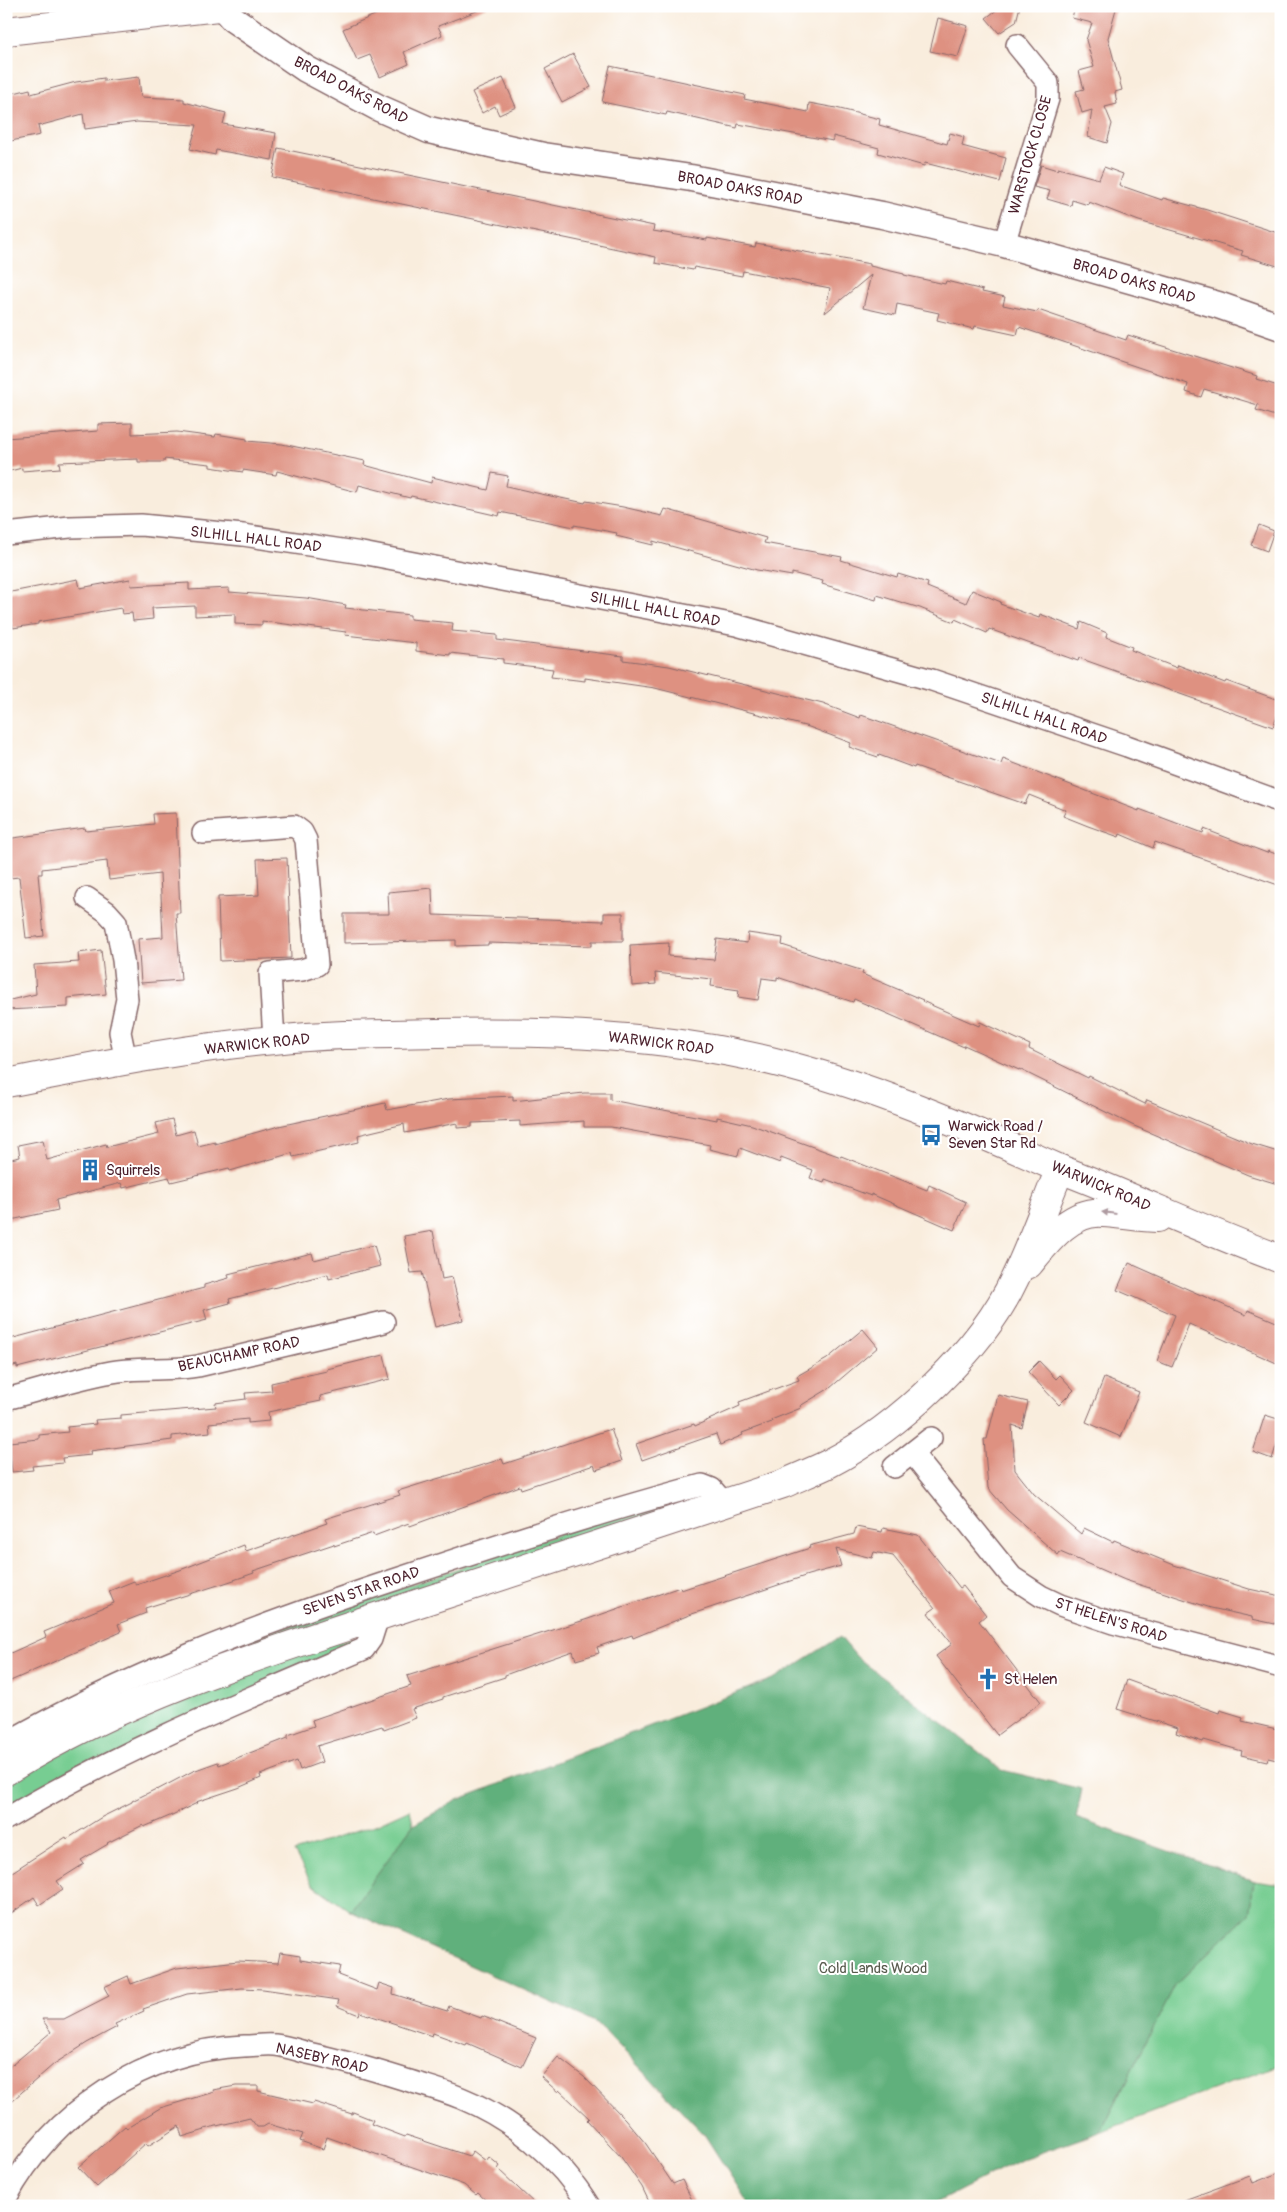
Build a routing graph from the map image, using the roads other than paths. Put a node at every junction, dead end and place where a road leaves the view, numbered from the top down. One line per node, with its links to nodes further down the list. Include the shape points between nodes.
1 (224, 7): 2 (main road); 4 (street, BROAD OAKS ROAD, via 233,19 306,69 379,108 430,130 543,156 691,178 882,215)
2 (6, 31)
3 (1017, 45): 4 (street, WARSTOCK CLOSE, via 1048,82 1048,99)
4 (1004, 244): 5 (street, BROAD OAKS ROAD, via 1218,305)
5 (1281, 327)
6 (6, 534): 7 (street, SILHILL HALL ROAD, via 70,527 141,525 243,535 362,553 736,624 932,680)
7 (1281, 802)
8 (203, 833): 10 (street, via 294,826 306,840 317,965 270,973)
9 (87, 898): 11 (street, via 108,912 116,922 127,999 120,1032)
10 (274, 1040): 11 (main road, WARWICK ROAD); 13 (main road, WARWICK ROAD, via 398,1033 526,1031 590,1034 710,1048 830,1077 967,1128)
11 (126, 1061): 12 (main road, WARWICK ROAD)
12 (6, 1083)
13 (1060, 1169): 14 (main road, WARWICK ROAD); 16 (main road, SEVEN STAR ROAD)
14 (1175, 1218): 15 (main road, WARWICK ROAD); 16 (main road, SEVEN STAR ROAD, one-way to 16, via 1101,1212 1083,1215 1051,1237)
15 (1281, 1259)
16 (1015, 1279): 22 (main road, SEVEN STAR ROAD, via 990,1321 922,1398 830,1463 783,1484)
17 (384, 1322): 18 (street, BEAUCHAMP ROAD, via 180,1370 114,1371)
18 (6, 1399)
19 (931, 1438): 20 (street)
20 (913, 1454): 21 (street); 24 (street, ST HELEN'S ROAD, via 1012,1577 1041,1596 1113,1623)
21 (894, 1467)
22 (724, 1503): 23 (main road, SEVEN STAR ROAD); 25 (street, SEVEN STAR ROAD, via 712,1489 702,1485 634,1503 306,1609 122,1683)
23 (378, 1617): 26 (main road, SEVEN STAR ROAD, via 207,1674 134,1704 98,1720); 27 (street, SEVEN STAR ROAD, via 364,1649 173,1731 54,1790)
24 (1281, 1668)
25 (6, 1743)
26 (6, 1771)
27 (6, 1819)
28 (6, 2198): 29 (street, NASEBY ROAD, via 37,2152 56,2131 81,2108 112,2087 174,2057 221,2047 274,2045 352,2063 461,2098 530,2139 560,2165)
29 (589, 2206)

